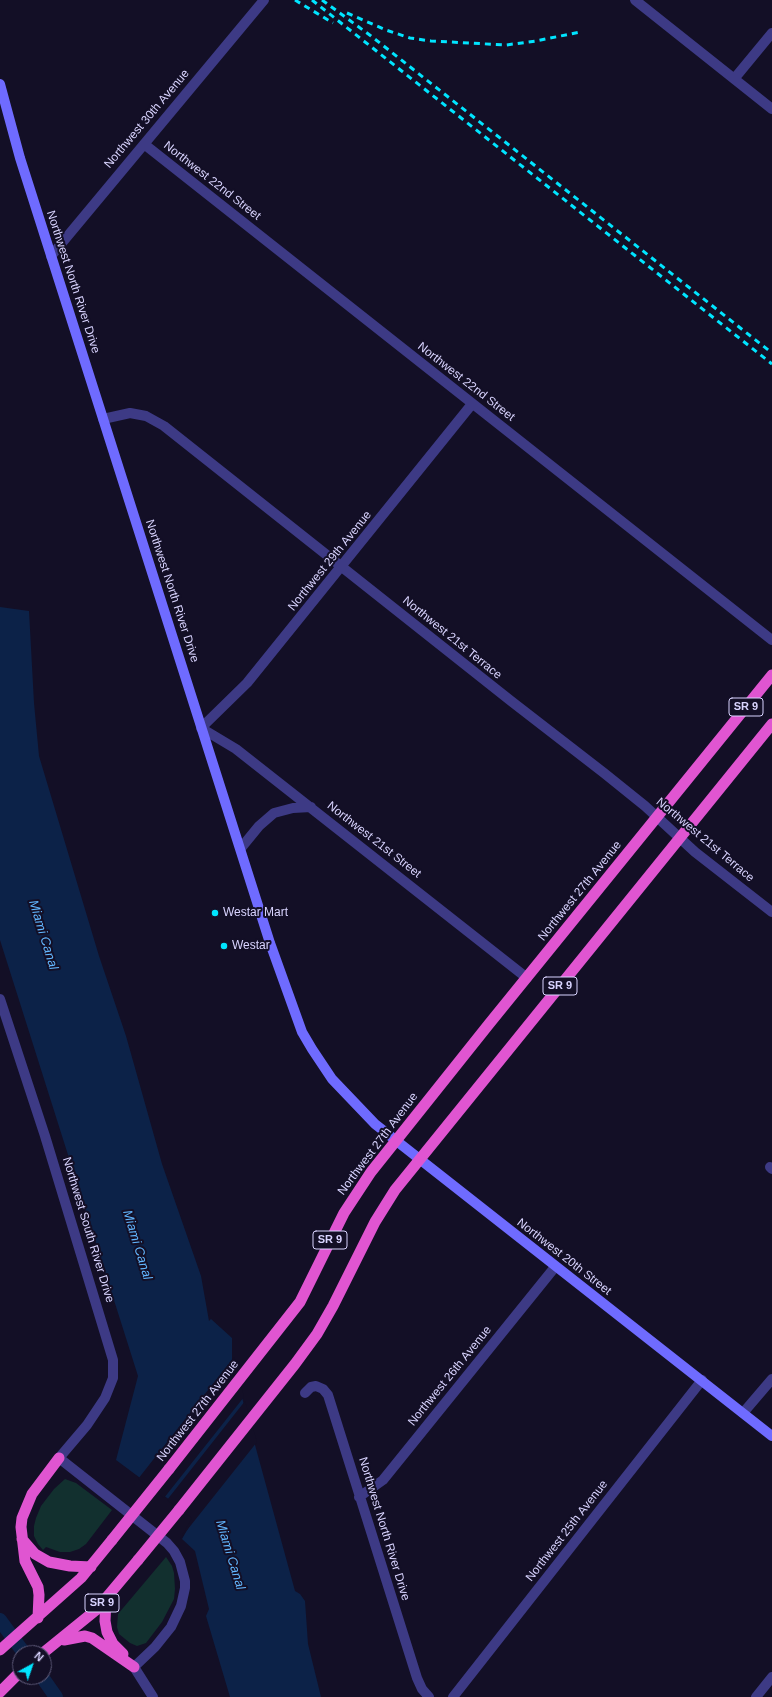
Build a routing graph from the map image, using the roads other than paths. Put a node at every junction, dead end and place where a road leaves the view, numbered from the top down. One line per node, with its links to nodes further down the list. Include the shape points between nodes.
1 (264, 0): 7 (street, Northwest 30th Avenue)
2 (635, 0): 4 (street)
3 (772, 33): 4 (street)
4 (734, 79): 6 (street)
5 (0, 84): 8 (main road, Northwest North River Drive)
6 (772, 109)
7 (144, 144): 8 (street, Northwest 30th Avenue); 9 (street, Northwest 22nd Street)
8 (51, 256): 10 (main road, Northwest North River Drive)
9 (472, 404): 11 (street, Northwest 29th Avenue); 12 (street, Northwest 22nd Street)
10 (103, 419): 11 (street, Northwest 21st Terrace, via 130,413 146,416 155,421); 15 (main road, Northwest North River Drive)
11 (342, 566): 15 (street, Northwest 29th Avenue, via 248,683); 17 (street, Northwest 21st Terrace)
12 (772, 640)
13 (772, 675): 17 (highway, Northwest 27th Avenue / SR 9)
14 (772, 724): 18 (highway, SR 9)
15 (201, 728): 16 (street, Northwest 21st Street, via 236,749); 19 (main road, Northwest North River Drive)
16 (311, 807): 19 (street, via 274,813); 21 (street, Northwest 21st Street)
17 (657, 817): 18 (street, Northwest 21st Terrace); 21 (highway, Northwest 27th Avenue / SR 9)
18 (679, 838): 20 (street, Northwest 21st Terrace); 25 (highway, SR 9)
19 (241, 848): 23 (main road, Northwest North River Drive, via 272,950 302,1032 321,1064)
20 (772, 912)
21 (526, 978): 24 (highway, Northwest 27th Avenue / SR 9)
22 (0, 999): 32 (street, Northwest South River Drive, via 50,1151 113,1360 113,1378 105,1398)
23 (345, 1094): 24 (main road, Northwest 20th Street)
24 (395, 1141): 25 (main road, Northwest 20th Street); 35 (highway, Northwest 27th Avenue / SR 9, bridge, via 353,1198 300,1302)
25 (420, 1160): 26 (main road, Northwest 20th Street); 36 (highway, SR 9, bridge, via 395,1190 375,1222 317,1334)
26 (555, 1267): 28 (main road, Northwest 20th Street); 33 (street, Northwest 26th Avenue, via 383,1480)
27 (772, 1379): 30 (street)
28 (702, 1380): 30 (main road, Northwest 20th Street); 47 (street, Northwest 25th Avenue)
29 (305, 1393): 33 (street, Northwest North River Drive, via 316,1386 326,1391)
30 (743, 1413): 31 (main road, Northwest 20th Street)
31 (772, 1436)
32 (59, 1458): 34 (highway, via 26,1506 22,1518); 41 (street, via 167,1543 180,1562 185,1588 177,1617 155,1647)
33 (359, 1497): 46 (street, Northwest North River Drive, via 417,1678)
34 (22, 1539): 35 (highway, via 35,1554 49,1562); 37 (highway, via 25,1561 38,1587)
35 (91, 1567): 37 (highway, Northwest 27th Avenue / SR 9)
36 (106, 1599): 38 (highway, SR 9); 41 (highway, via 105,1621 108,1632 113,1644)
37 (38, 1618): 40 (highway, Northwest 27th Avenue / SR 9)
38 (59, 1641): 39 (highway, SR 9); 41 (highway, via 79,1636 92,1638)
39 (52, 1646)
40 (0, 1650)
41 (134, 1667): 45 (street)
42 (772, 1677): 48 (street)
43 (12, 1680): 44 (highway)
44 (2, 1690)
45 (153, 1697)
46 (429, 1697)
47 (453, 1697)
48 (756, 1697)

